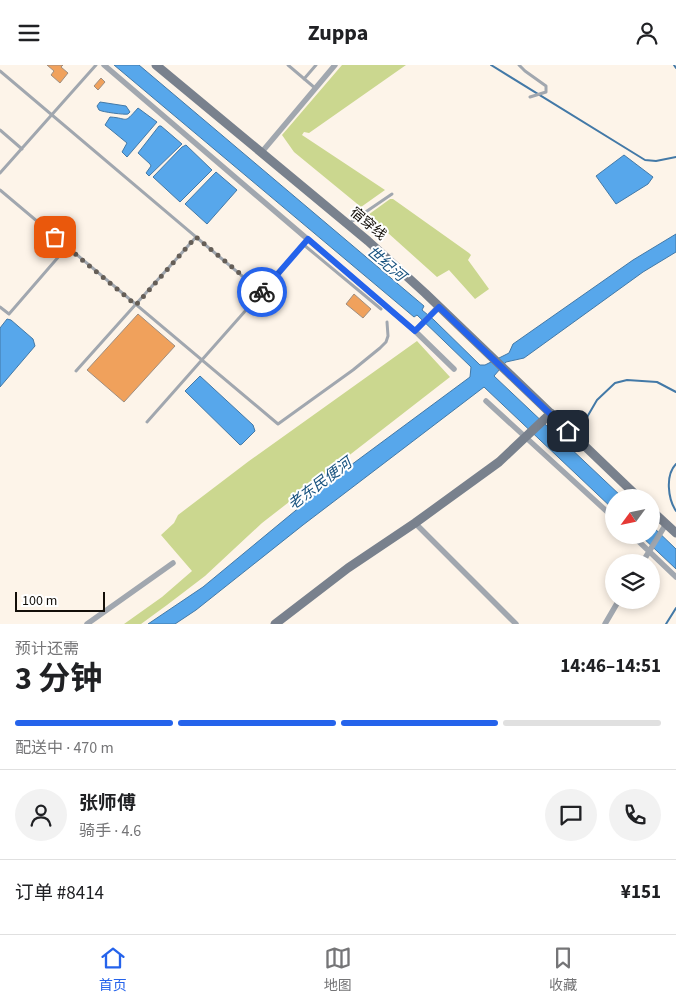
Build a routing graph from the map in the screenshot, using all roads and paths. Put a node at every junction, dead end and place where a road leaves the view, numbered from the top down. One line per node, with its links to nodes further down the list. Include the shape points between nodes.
1 (96, 65): 12 (lane)
2 (104, 65): 21 (street)
3 (156, 65): 15 (main road, 宿穿线)
4 (288, 65): 9 (lane)
5 (316, 65): 9 (lane)
6 (335, 65): 10 (street)
7 (519, 65): 11 (lane, via 546,86 546,92)
8 (0, 71): 12 (lane)
9 (304, 79): 10 (lane)
10 (315, 89): 15 (street)
11 (530, 97)
12 (52, 115): 14 (lane); 20 (lane)
13 (0, 130): 14 (lane)
14 (22, 149): 16 (lane)
15 (261, 153): 19 (main road, 宿穿线)
16 (0, 173)
17 (0, 190): 23 (lane)
18 (392, 194): 19 (lane)
19 (348, 225): 28 (main road, 宿穿线)
20 (196, 237): 24 (lane); 25 (lane)
21 (308, 239): 22 (lane); 30 (street)
22 (304, 245): 24 (lane); 27 (lane)
23 (67, 247): 25 (lane); 26 (lane, via 8,314)
24 (262, 292): 31 (lane)
25 (136, 305): 31 (lane); 33 (lane)
26 (0, 307)
27 (381, 309)
28 (436, 309): 30 (street); 35 (main road, 宿穿线)
29 (387, 322): 31 (lane, via 388,336 380,348 278,424)
30 (417, 329): 32 (street)
31 (201, 360): 36 (lane)
32 (454, 369)
33 (76, 371)
34 (486, 401): 37 (street)
35 (550, 418): 37 (main road); 38 (main road, 宿穿线)
36 (147, 422)
37 (530, 438): 39 (street); 41 (main road)
38 (629, 489)
39 (605, 509)
40 (660, 522): 42 (main road)
41 (416, 525): 50 (street); 52 (main road, via 348,568); 53 (main road)
42 (664, 527): 43 (main road); 45 (street)
43 (676, 533)
44 (643, 544): 45 (street)
45 (650, 550): 46 (street); 48 (street)
46 (648, 554)
47 (173, 563): 51 (street)
48 (676, 577)
49 (614, 609): 54 (street)
50 (512, 623)
51 (87, 624)
52 (275, 624)
53 (282, 624)
54 (605, 624)

